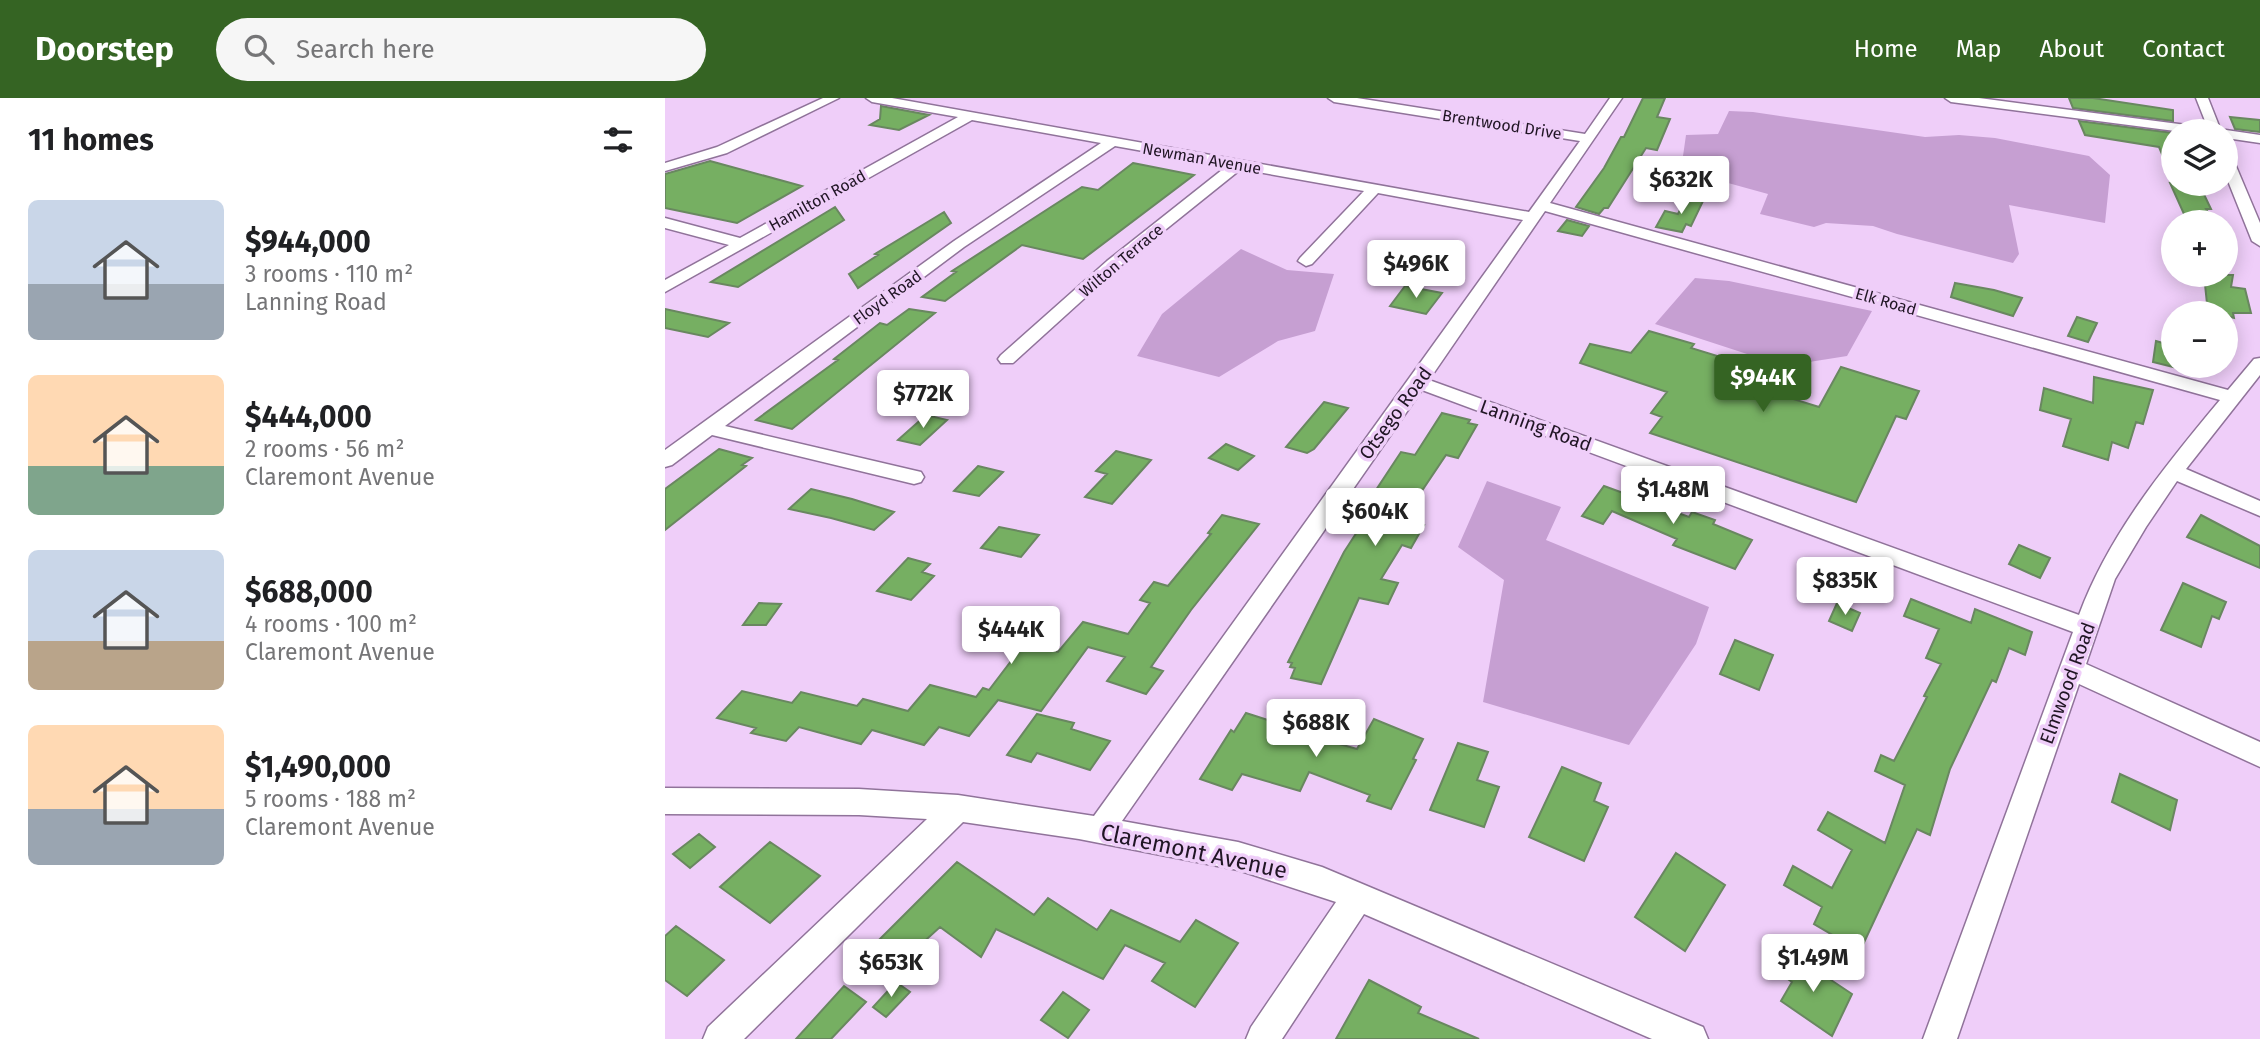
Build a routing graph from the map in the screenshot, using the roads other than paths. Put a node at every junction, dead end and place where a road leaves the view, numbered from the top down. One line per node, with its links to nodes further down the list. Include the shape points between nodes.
1 (833, 98): 16 (street, via 722,150)
2 (872, 98): 7 (street, Newman Avenue)
3 (1334, 98): 12 (street, Brentwood Drive)
4 (1616, 98): 12 (street, Otsego Road)
5 (1951, 98): 10 (street)
6 (2202, 98): 9 (street)
7 (907, 101): 8 (street, Newman Avenue)
8 (969, 116): 14 (street, Newman Avenue); 22 (street, Hamilton Road)
9 (2210, 119)
10 (2161, 126)
11 (2238, 136): 13 (street)
12 (1588, 138): 19 (street, Otsego Road)
13 (2260, 139)
14 (1113, 142): 15 (street, Newman Avenue); 29 (street, Floyd Road, via 959,244)
15 (1238, 164): 18 (street, Newman Avenue); 25 (street, Wilton Terrace, via 1113,264)
16 (665, 167)
17 (2238, 188): 21 (street)
18 (1374, 189): 19 (street, Newman Avenue); 23 (street)
19 (1536, 211): 27 (street, Otsego Road); 28 (street, Elk Road)
20 (665, 223): 22 (street)
21 (2260, 241)
22 (740, 243): 24 (street, Hamilton Road)
23 (1306, 261)
24 (665, 286)
25 (1007, 359)
26 (2260, 363): 28 (street, Elmwood Road)
27 (1418, 382): 34 (street, Lanning Road); 39 (street, Otsego Road)
28 (2232, 397): 31 (street, Elmwood Road)
29 (708, 428): 30 (street, Floyd Road); 32 (street)
30 (665, 460)
31 (2174, 471): 33 (street); 34 (street, Elmwood Road, via 2121,547)
32 (914, 477)
33 (2260, 509)
34 (2087, 628): 35 (street, Elmwood Road)
35 (2072, 669): 36 (street); 44 (street, Elmwood Road)
36 (2260, 755)
37 (665, 801): 38 (street, Claremont Avenue, via 859,802)
38 (958, 808): 39 (street, Claremont Avenue); 41 (street)
39 (1101, 831): 40 (street, Claremont Avenue, via 1238,856)
40 (1359, 896): 42 (street); 43 (street, Claremont Avenue)
41 (720, 1039)
42 (1263, 1039)
43 (1691, 1039)
44 (1940, 1039)

